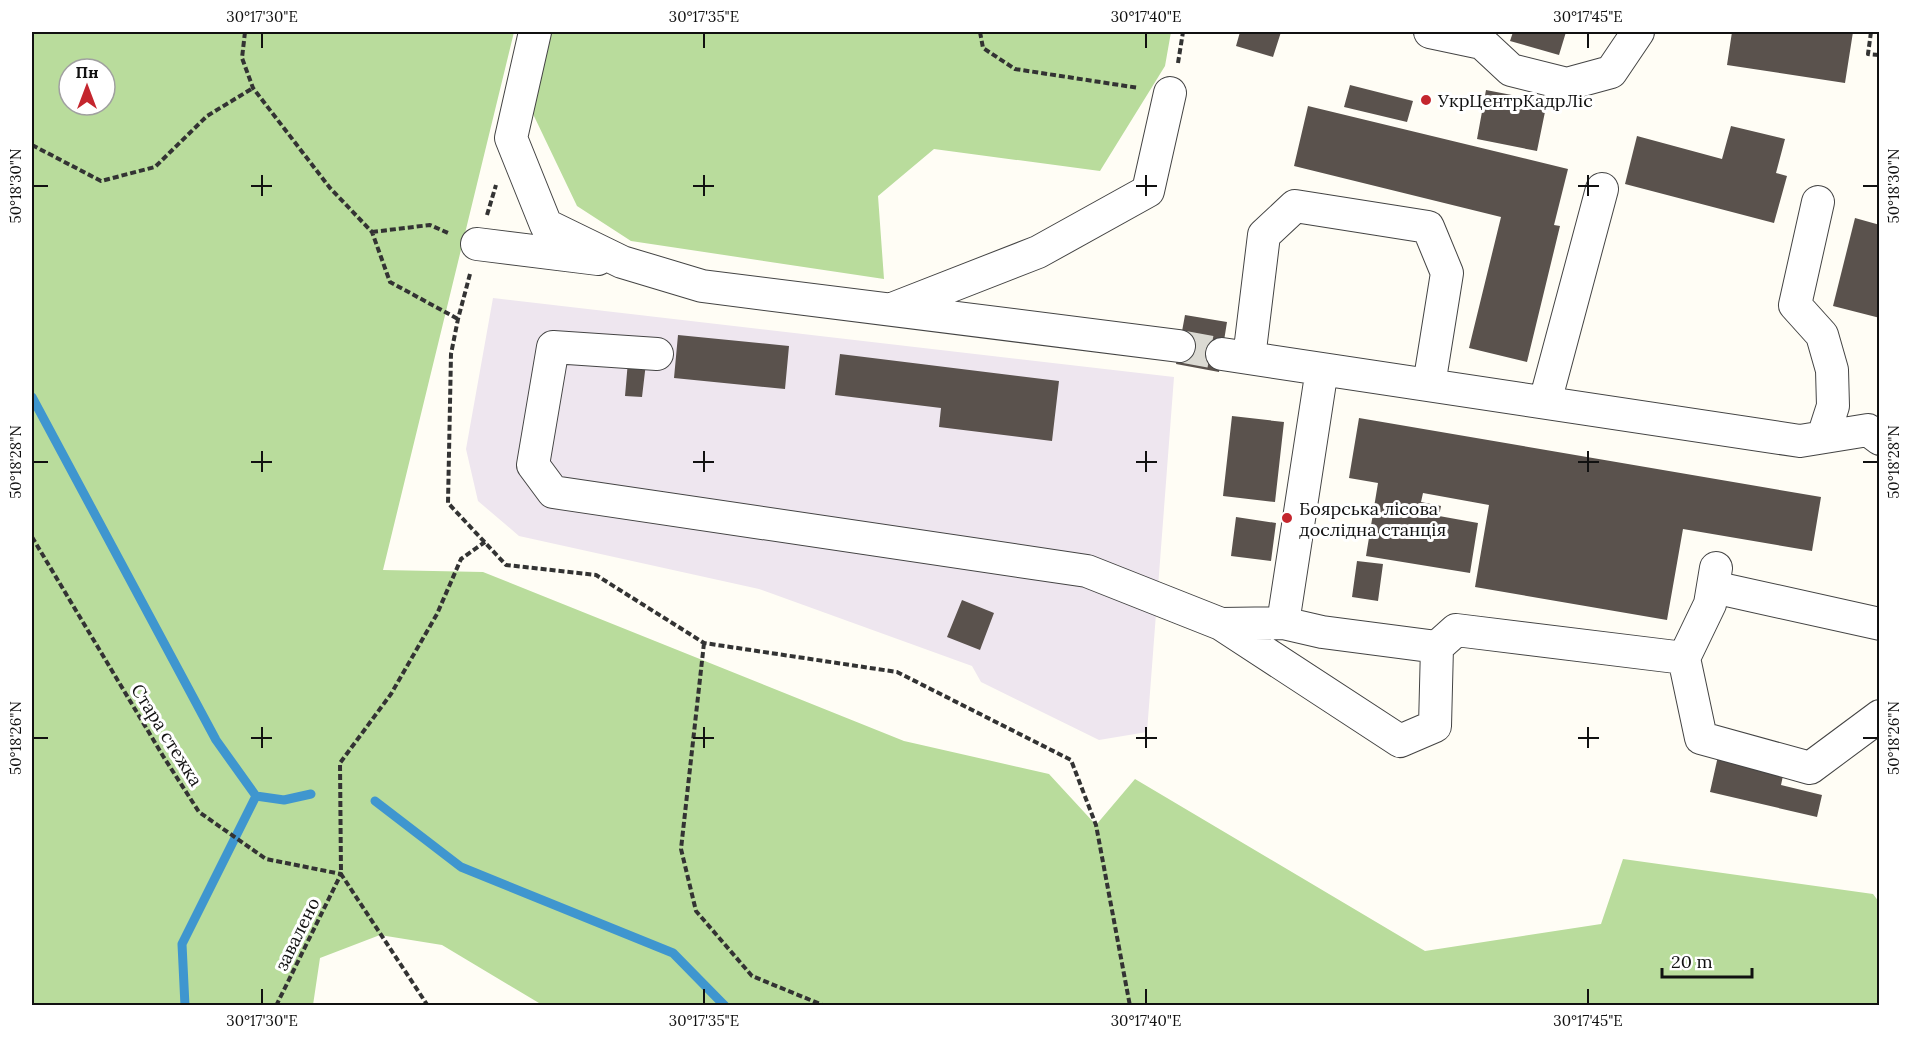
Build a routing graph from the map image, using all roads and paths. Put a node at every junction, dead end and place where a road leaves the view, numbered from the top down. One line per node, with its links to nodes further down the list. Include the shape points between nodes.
1 (245, 32): 8 (path, via 242,58)
2 (535, 32): 15 (lane, via 511,138 546,225)
3 (980, 32): 9 (path, via 983,48 1016,69)
4 (1430, 32): 5 (lane, via 1482,43 1511,70 1567,84 1611,72)
5 (1638, 32)
6 (1871, 32): 7 (path, via 1868,54)
7 (1880, 55)
8 (253, 88): 10 (path, via 207,116 154,167 101,181); 13 (path, via 330,188)
9 (1170, 93): 16 (lane, via 1148,191 1038,252)
10 (32, 145)
11 (1602, 189): 21 (lane)
12 (1818, 202): 22 (lane, via 1795,306 1822,335 1832,370 1833,406)
13 (372, 232): 14 (path, via 430,225); 25 (path, via 390,282 458,319 451,354 448,503)
14 (477, 244): 15 (lane)
15 (622, 262): 16 (lane, via 702,286)
16 (889, 310): 17 (lane)
17 (1179, 346)
18 (657, 354): 27 (lane, via 553,347 533,465 553,492 1087,571)
19 (1322, 369): 20 (lane); 20 (lane, via 1235,356 1264,235 1295,206 1428,227 1447,273); 26 (lane)
20 (1430, 385): 21 (lane)
21 (1545, 402): 22 (lane, via 1800,441)
22 (1823, 437): 23 (lane, via 1868,430)
23 (1880, 439)
24 (32, 537): 33 (path, Стара стежка, via 199,812 266,859)
25 (485, 542): 29 (path, via 506,565 596,575); 33 (path, via 461,559 437,614 391,694 340,763)
26 (1283, 623): 27 (lane); 30 (lane)
27 (1221, 624): 30 (lane, via 1400,741 1435,726)
28 (1880, 624): 31 (lane, via 1714,577 1710,604)
29 (704, 643): 36 (path, via 681,849 696,911 752,976); 37 (path, via 897,672 1071,760 1096,825)
30 (1437, 647): 31 (lane, via 1456,630)
31 (1684, 657): 32 (lane, via 1701,738 1810,768)
32 (1880, 716)
33 (341, 874): 34 (path, завалено); 35 (path)
34 (276, 1005)
35 (428, 1005)
36 (825, 1005)
37 (1130, 1005)

